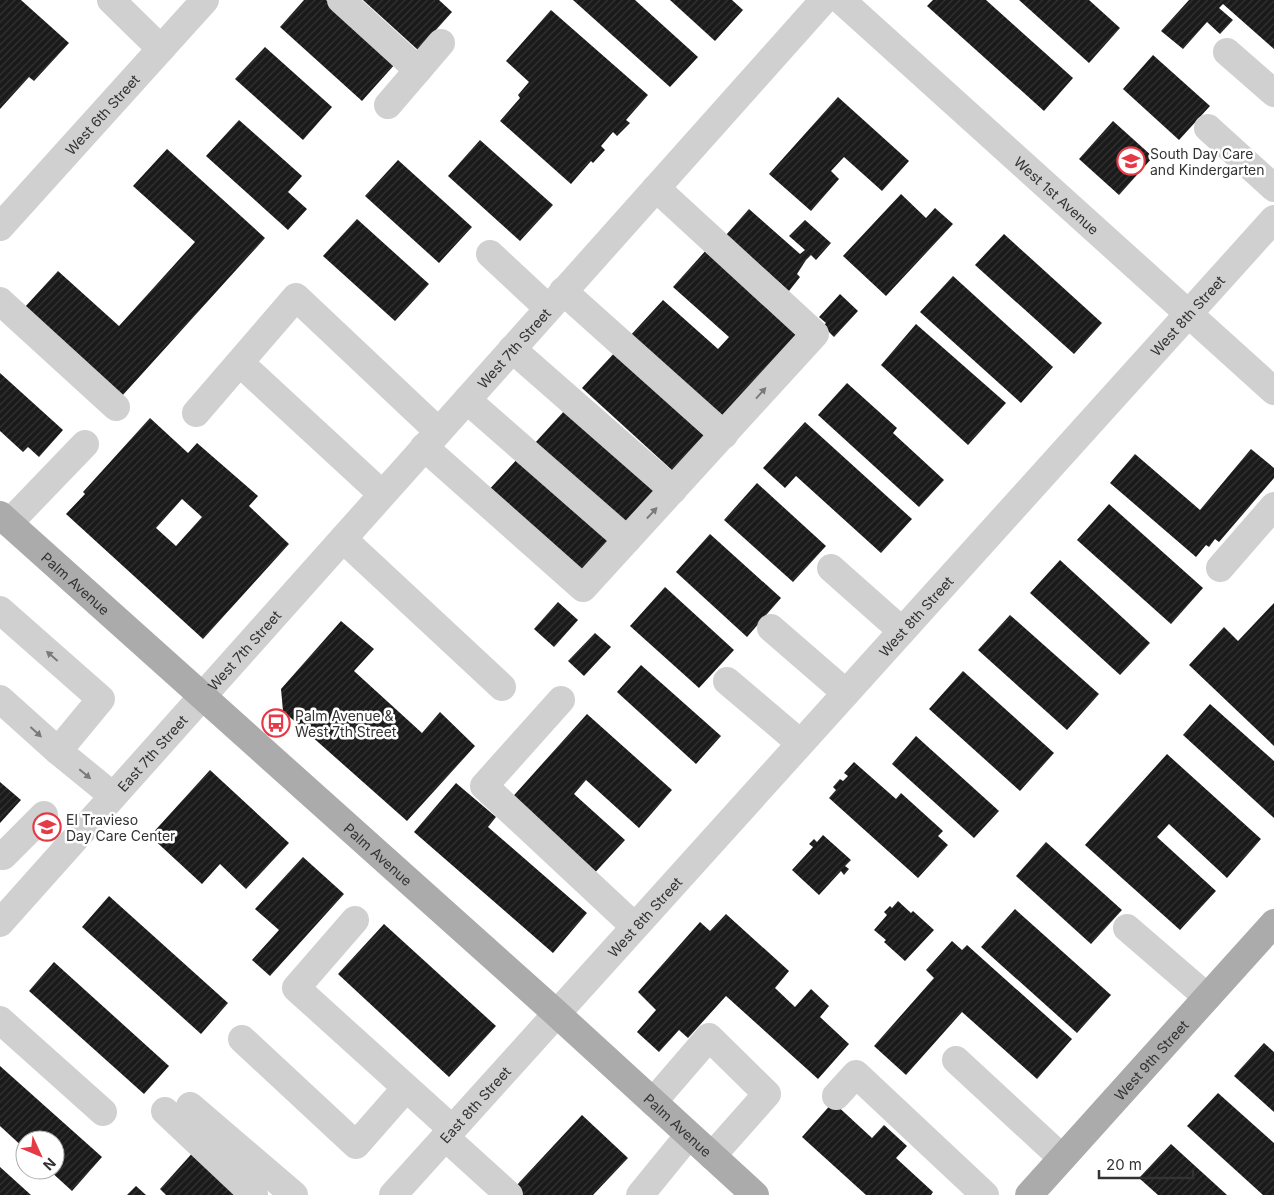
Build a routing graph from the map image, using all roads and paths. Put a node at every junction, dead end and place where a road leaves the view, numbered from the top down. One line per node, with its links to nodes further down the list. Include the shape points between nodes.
1 (111, 0): 7 (street)
2 (205, 0): 7 (street, West 6th Street)
3 (341, 0): 9 (street)
4 (824, 0): 13 (street, West 7th Street)
5 (841, 0): 20 (street, West 1st Avenue)
6 (442, 43): 9 (street)
7 (161, 49): 16 (street, West 6th Street)
8 (1227, 52): 10 (street)
9 (418, 70): 11 (street)
10 (1274, 93)
11 (388, 105)
12 (1208, 128): 14 (street)
13 (656, 188): 18 (street, West 7th Street); 27 (street, one-way to 13, via 816,334)
14 (1274, 188)
15 (1274, 219): 20 (street, West 8th Street)
16 (0, 227)
17 (490, 254): 18 (street)
18 (556, 300): 21 (street, West 7th Street); 27 (street)
19 (0, 301): 25 (street)
20 (1189, 314): 23 (street, West 1st Avenue); 40 (street, West 8th Street)
21 (512, 349): 24 (street, West 7th Street); 30 (street)
22 (240, 363): 26 (street); 28 (street, via 296,297); 31 (street)
23 (1270, 380)
24 (467, 400): 28 (street, West 7th Street); 35 (street)
25 (116, 407)
26 (196, 413)
27 (724, 435): 30 (street)
28 (431, 439): 31 (street, West 7th Street); 35 (street, via 583,588)
29 (85, 444): 33 (street)
30 (673, 490): 35 (street, one-way to 30)
31 (382, 494): 34 (street, West 7th Street)
32 (1274, 506): 37 (street)
33 (4, 519): 44 (main road, Palm Avenue)
34 (343, 539): 42 (street); 44 (street, West 7th Street)
35 (627, 540)
36 (831, 568): 40 (street)
37 (1220, 568)
38 (0, 610): 48 (street, one-way to 38, via 101,699)
39 (771, 628): 43 (street)
40 (902, 631): 43 (street, West 8th Street)
41 (727, 681): 47 (street)
42 (502, 687)
43 (846, 693): 47 (street, West 8th Street)
44 (202, 696): 49 (street, East 7th Street); 59 (main road, Palm Avenue)
45 (0, 699): 48 (street, one-way to 48)
46 (561, 700): 56 (street, via 484,786)
47 (800, 743): 56 (street, West 8th Street)
48 (58, 751): 49 (street, one-way to 49)
49 (112, 796): 52 (street, East 7th Street)
50 (44, 815): 51 (street)
51 (1, 855): 52 (street)
52 (34, 884): 54 (street, East 7th Street)
53 (355, 920): 63 (street, via 296,988)
54 (0, 923)
55 (1274, 923): 58 (main road, West 9th Street)
56 (634, 926): 59 (street, West 8th Street)
57 (1127, 928): 58 (street)
58 (1207, 998): 70 (main road, West 9th Street)
59 (556, 1013): 65 (main road, Palm Avenue); 67 (street, East 8th Street)
60 (0, 1020): 66 (street)
61 (242, 1039): 63 (street, via 356,1145)
62 (956, 1060): 70 (street)
63 (406, 1088): 67 (street)
64 (836, 1096): 77 (street, via 856,1074)
65 (653, 1102): 68 (main road, Palm Avenue); 69 (street, via 709,1037 767,1094)
66 (103, 1112)
67 (448, 1133): 73 (street, East 8th Street); 74 (street)
68 (690, 1135): 69 (main road, Palm Avenue); 75 (street)
69 (712, 1156): 76 (main road, Palm Avenue)
70 (1062, 1158): 78 (main road, West 9th Street)
71 (254, 1195): 72 (street, via 178,1108)
72 (294, 1195)
73 (393, 1195)
74 (508, 1195)
75 (640, 1195)
76 (755, 1195)
77 (985, 1195)
78 (1029, 1195)

